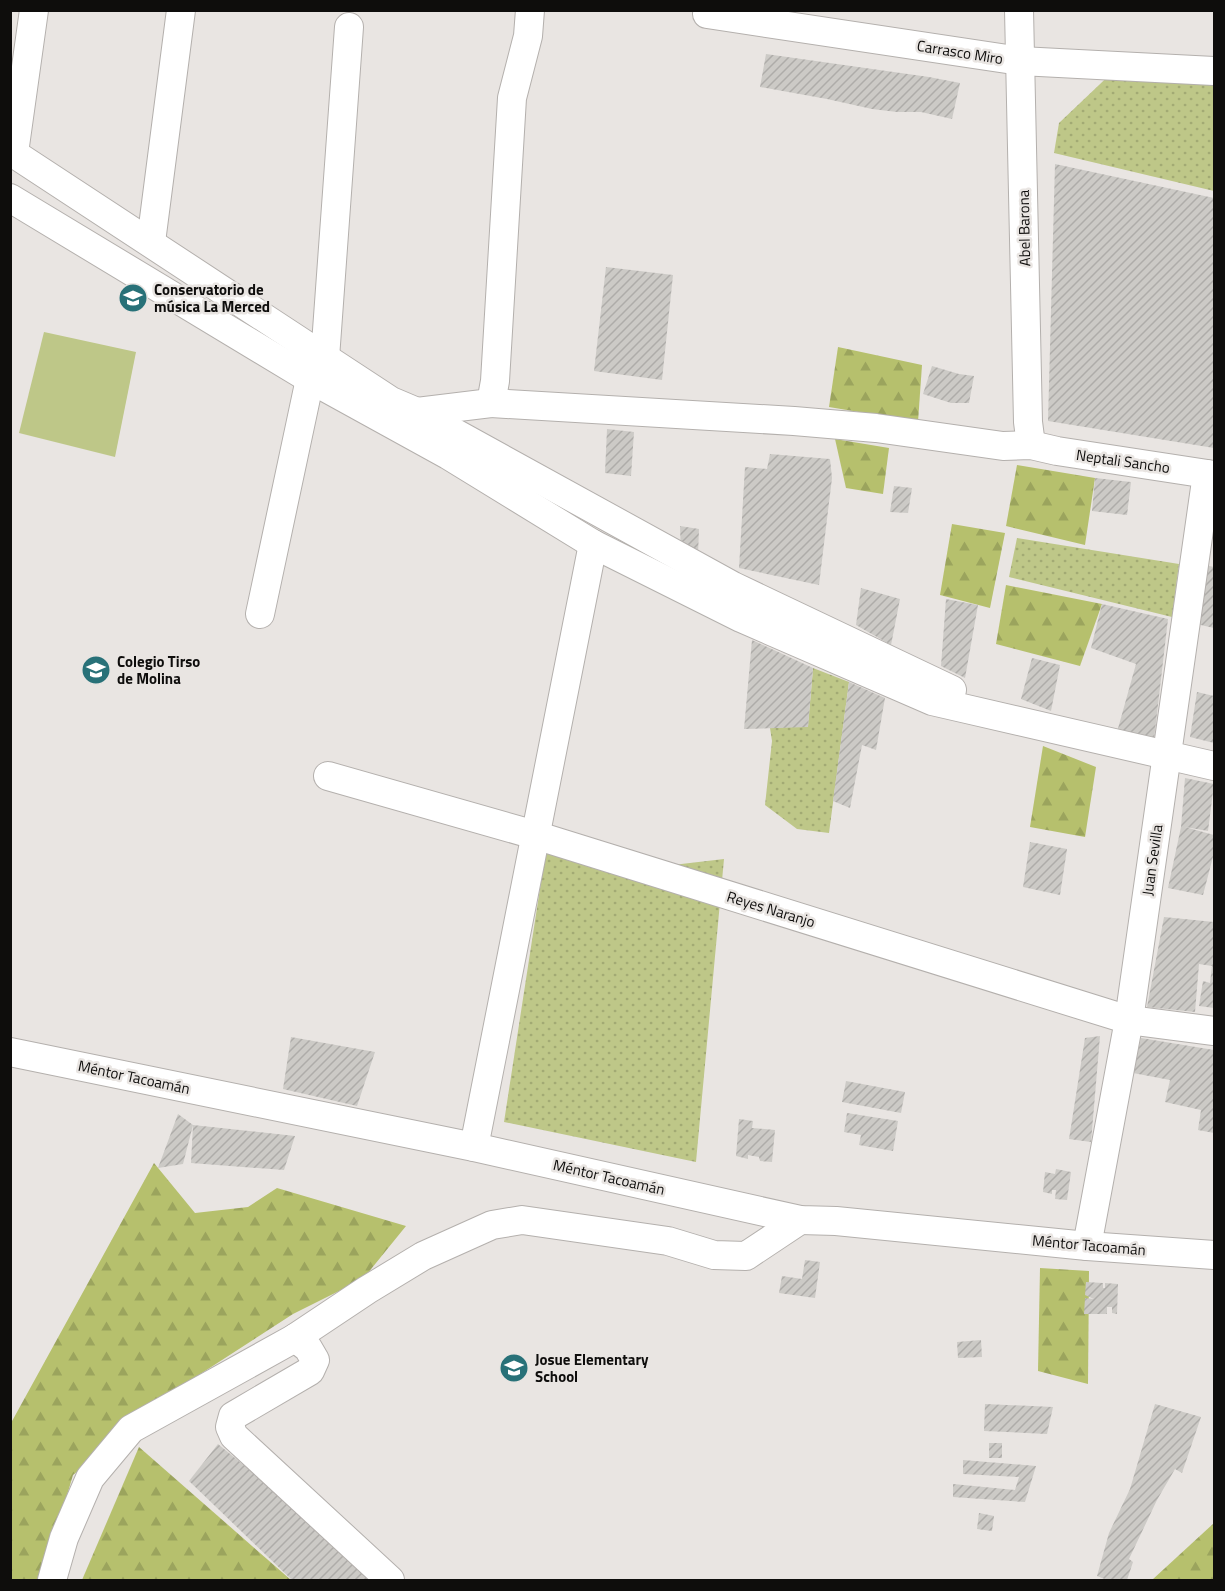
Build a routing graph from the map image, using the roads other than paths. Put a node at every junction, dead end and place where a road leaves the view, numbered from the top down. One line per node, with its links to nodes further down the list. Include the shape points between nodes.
1 (34, 10): 9 (street)
2 (181, 10): 11 (street)
3 (530, 10): 13 (street, via 528,36 512,98)
4 (1019, 10): 7 (street, Abel Barona)
5 (708, 14): 7 (street, Carrasco Miro)
6 (349, 27): 12 (street)
7 (1020, 61): 8 (street, Carrasco Miro); 15 (street, Abel Barona)
8 (1215, 70)
9 (12, 152): 11 (street)
10 (10, 198): 12 (street)
11 (151, 242): 12 (street)
12 (317, 369): 14 (street); 17 (street); 18 (street)
13 (491, 404): 14 (street, Neptali Sancho); 15 (street, Neptali Sancho, via 794,421 1003,446)
14 (417, 412): 19 (street, via 733,586)
15 (1031, 445): 16 (street, Neptali Sancho)
16 (1211, 474): 20 (street, Juan Sevilla)
17 (593, 544): 19 (street, via 741,618 932,701); 23 (street)
18 (260, 614)
19 (1011, 719): 20 (street)
20 (1166, 757): 21 (street); 24 (street, Juan Sevilla)
21 (1215, 766)
22 (328, 776): 23 (street, Reyes Naranjo)
23 (535, 835): 24 (street, Reyes Naranjo); 27 (street)
24 (1130, 1020): 25 (street, Reyes Naranjo); 29 (street, Juan Sevilla)
25 (1215, 1031)
26 (10, 1052): 27 (street, Méntor Tacoamán)
27 (474, 1147): 28 (street, Méntor Tacoamán)
28 (800, 1220): 29 (street, Méntor Tacoamán); 31 (street, via 746,1256 714,1255 668,1241 522,1220 492,1225 423,1256)
29 (1087, 1245): 30 (street, Méntor Tacoamán)
30 (1215, 1255)
31 (295, 1338): 32 (street, via 131,1429 90,1478 64,1538); 33 (street, via 309,1348 315,1360 310,1371 233,1416 230,1427 234,1436)
32 (52, 1581)
33 (390, 1581)

